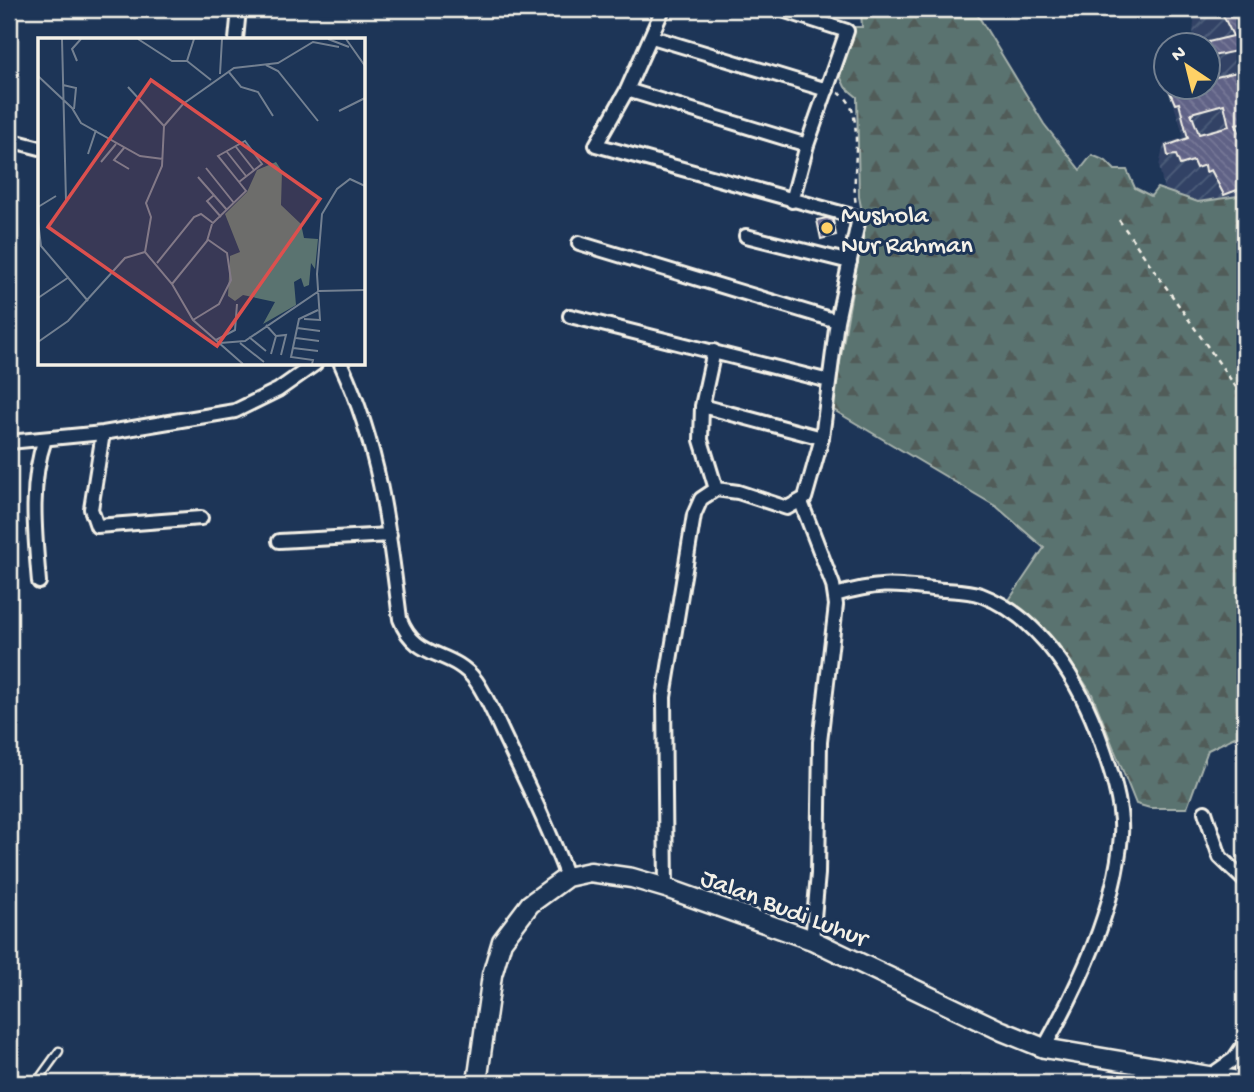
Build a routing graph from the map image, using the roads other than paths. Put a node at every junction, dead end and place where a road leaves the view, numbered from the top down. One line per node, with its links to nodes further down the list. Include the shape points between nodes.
1 (239, 9): 5 (street)
2 (663, 9): 4 (street)
3 (779, 9): 7 (street, via 848,31)
4 (652, 37): 6 (street); 7 (street)
5 (236, 38)
6 (627, 90): 9 (street); 11 (street, via 596,145)
7 (827, 90): 9 (street)
8 (9, 140): 10 (street)
9 (807, 145): 11 (street)
10 (38, 147)
11 (792, 201): 14 (street, via 859,218)
12 (746, 236): 14 (street)
13 (579, 243): 16 (street)
14 (850, 262): 16 (street)
15 (570, 316): 17 (street)
16 (837, 321): 20 (street)
17 (714, 351): 20 (street); 21 (street)
18 (312, 366): 22 (street, via 278,390 235,411)
19 (342, 366): 29 (street, via 374,450)
20 (829, 381): 23 (street)
21 (702, 406): 23 (street); 26 (street, via 701,440)
22 (103, 433): 24 (street); 28 (street, via 91,509 95,524)
23 (822, 438): 27 (street, via 808,491)
24 (45, 439): 25 (street); 31 (street, via 35,500)
25 (9, 442)
26 (716, 489): 27 (street, via 787,508); 36 (street, via 701,499 689,530 664,697)
27 (800, 502): 32 (street)
28 (201, 518)
29 (390, 535): 30 (street); 34 (street, via 404,631 434,654 450,658 476,682)
30 (279, 541)
31 (39, 582)
32 (835, 596): 37 (street, via 820,742); 39 (street, via 882,583 980,594 1038,631 1093,719 1112,776 1121,831 1116,878 1073,998)
33 (1205, 812): 35 (street, via 1220,857)
34 (567, 877): 36 (main road, Jalan Budi Luhur, via 590,872); 44 (main road, via 530,904 502,941 492,975)
35 (1245, 881)
36 (666, 888): 37 (main road, Jalan Budi Luhur)
37 (812, 940): 39 (main road, Jalan Budi Luhur)
38 (1245, 1043): 41 (street, via 1234,1059)
39 (1044, 1048): 41 (main road, Jalan Budi Luhur)
40 (59, 1051): 43 (lane)
41 (1207, 1078): 42 (main road, Jalan Budi Luhur)
42 (1241, 1079)
43 (36, 1083)
44 (477, 1083)

